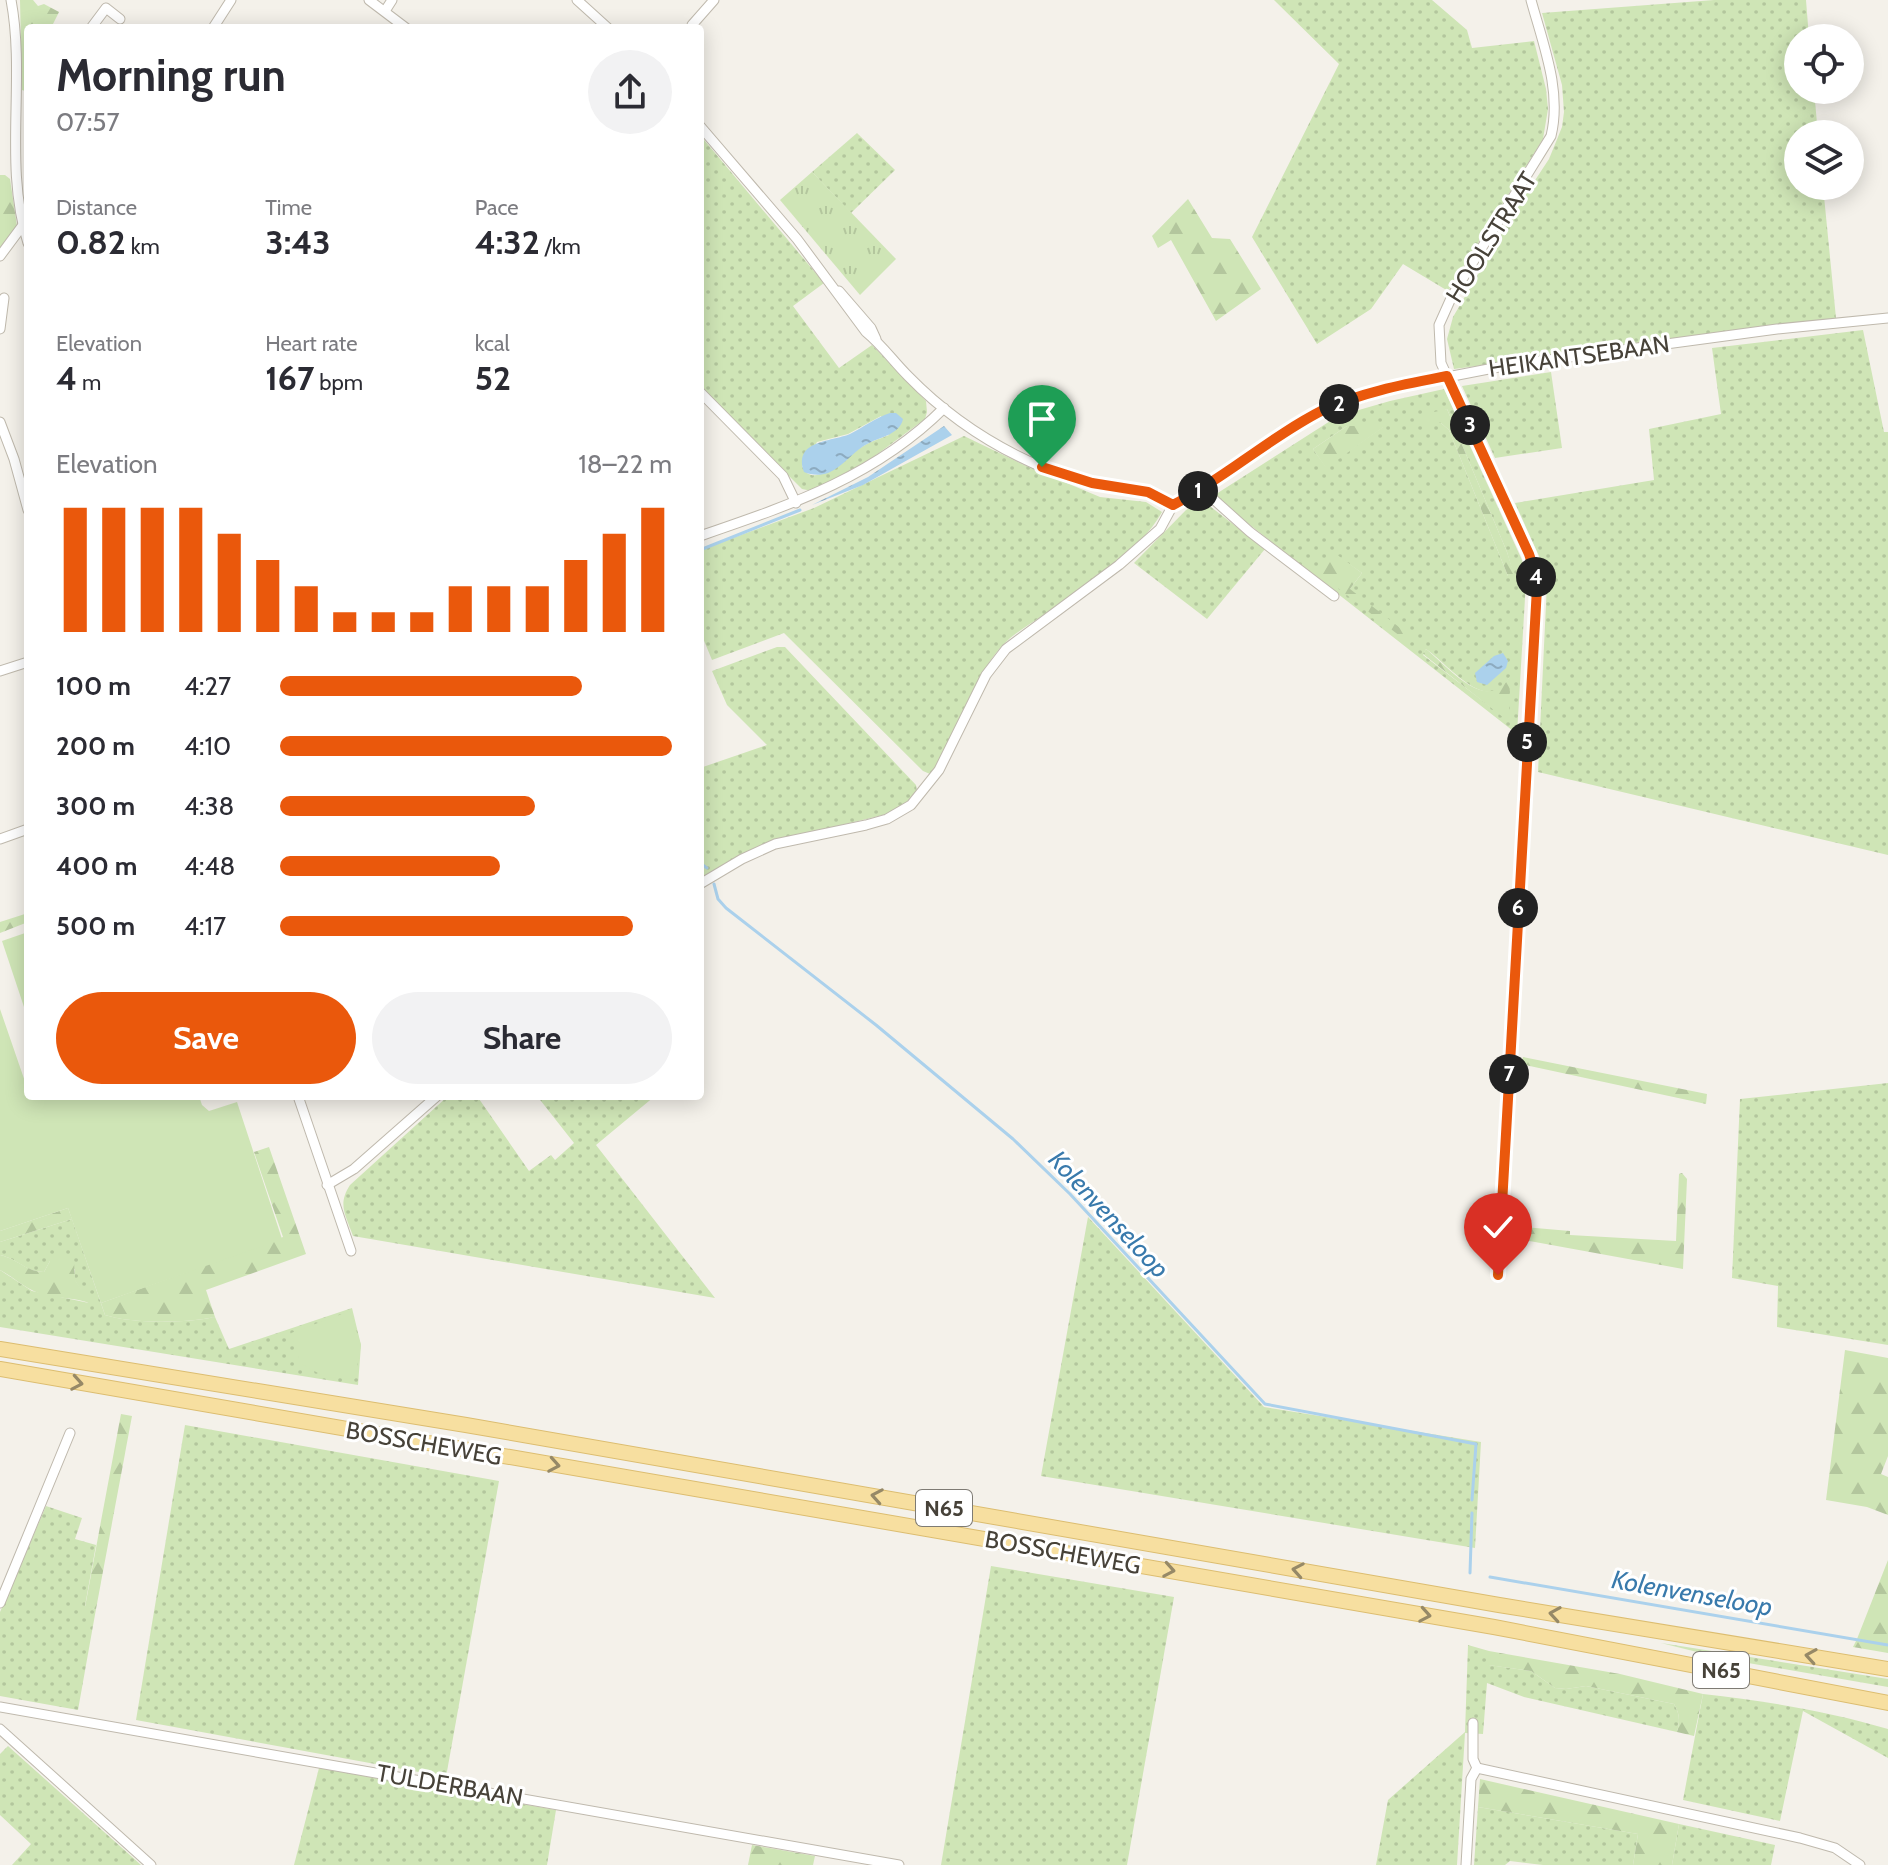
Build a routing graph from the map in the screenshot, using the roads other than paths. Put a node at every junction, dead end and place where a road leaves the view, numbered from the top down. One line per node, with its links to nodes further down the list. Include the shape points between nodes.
1 (11, 0): 16 (street)
2 (231, 0): 11 (street)
3 (369, 0): 8 (street)
4 (392, 0): 8 (street)
5 (577, 0): 13 (street)
6 (714, 0): 14 (street)
7 (1531, 0): 24 (street, HOOLSTRAAT, via 1555,93 1556,117 1545,148 1439,325)
8 (385, 11): 12 (street)
9 (120, 19): 10 (street, via 106,8)
10 (94, 24)
11 (216, 24)
12 (401, 24)
13 (604, 24)
14 (693, 24)
15 (24, 109): 16 (street)
16 (17, 110): 18 (street)
17 (704, 131): 26 (street, via 866,332)
18 (23, 225): 19 (street); 20 (street)
19 (24, 229)
20 (0, 256)
21 (4, 298): 23 (street)
22 (1888, 318): 24 (street, HEIKANTSEBAAN)
23 (0, 329)
24 (1447, 376): 28 (street, HEIKANTSEBAAN, via 1327,409); 43 (street, HOOLSTRAAT, via 1529,554 1537,588)
25 (704, 396): 30 (street, via 783,476)
26 (944, 408): 30 (street, via 889,453); 31 (street, via 1042,467 1092,483 1148,492)
27 (0, 422): 29 (street)
28 (1201, 488): 31 (street, HEIKANTSEBAAN); 33 (street)
29 (24, 495)
30 (796, 503): 32 (street)
31 (1173, 505): 38 (street, HEIKANTSEBAAN, via 1160,529 1119,565 998,657 939,770 911,805 887,819 775,844)
32 (704, 535)
33 (1334, 596)
34 (24, 663): 35 (street)
35 (0, 671)
36 (24, 830): 37 (street)
37 (0, 839)
38 (704, 882)
39 (299, 1100): 41 (street)
40 (432, 1100): 41 (street, via 354,1169)
41 (327, 1185): 42 (street)
42 (351, 1251)
43 (1498, 1275)
44 (0, 1349): 48 (main road, BOSSCHEWEG / N65, one-way to 44)
45 (0, 1369): 49 (main road, BOSSCHEWEG / N65, one-way to 49, via 1494,1627)
46 (70, 1433): 47 (street)
47 (0, 1603)
48 (1888, 1669)
49 (1888, 1703)
50 (0, 1707): 55 (street, TULDERBAAN)
51 (1473, 1723): 53 (street)
52 (0, 1729): 54 (street)
53 (1477, 1768): 56 (street, via 1471,1779); 57 (street, via 1800,1838 1835,1848)
54 (151, 1865)
55 (899, 1865)
56 (1466, 1865)
57 (1860, 1865)

